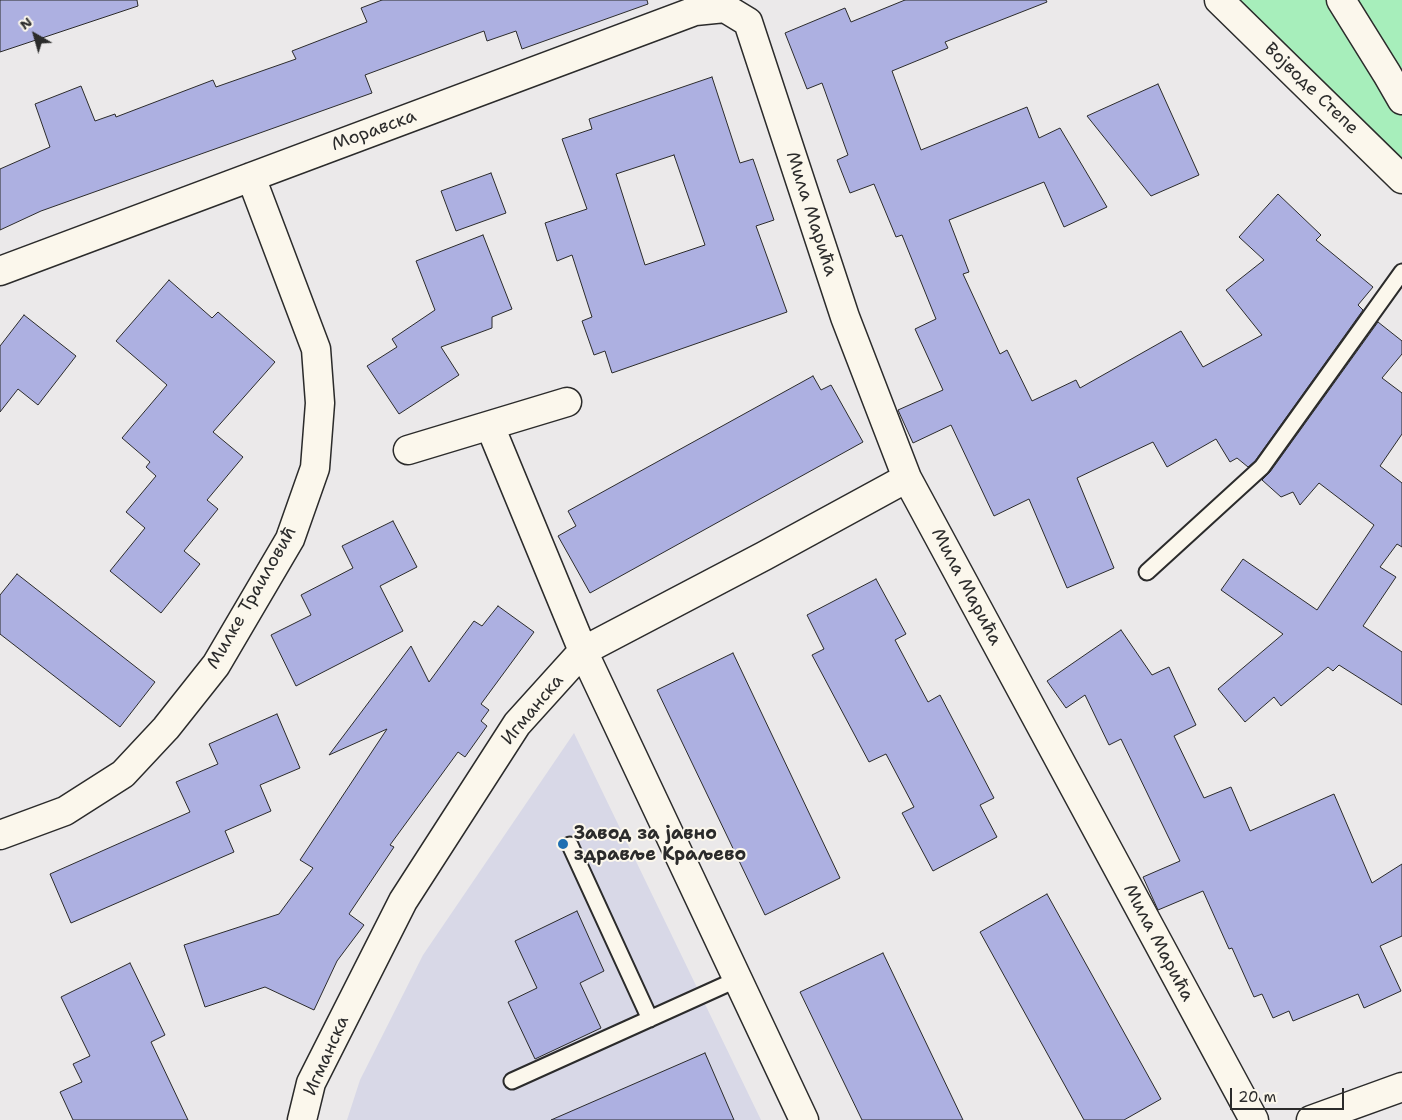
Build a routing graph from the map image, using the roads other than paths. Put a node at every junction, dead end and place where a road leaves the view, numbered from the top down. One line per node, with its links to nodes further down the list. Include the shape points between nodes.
1 (1219, 0): 6 (street, Војводе Степе)
2 (1341, 0): 4 (street)
3 (748, 22): 5 (street, Моравска, via 725,8 696,11); 12 (street, Мила Марића, via 845,317)
4 (1402, 100)
5 (251, 177): 7 (street, Моравска); 15 (street, Милке Траиловић, via 316,349 320,403 315,468 290,539 216,665 166,728 123,774 65,811)
6 (1402, 179)
7 (0, 271)
8 (1402, 272): 13 (lane, via 1262,467)
9 (567, 402): 10 (street)
10 (490, 426): 11 (street); 14 (street)
11 (408, 450)
12 (907, 478): 14 (street, Игманска); 23 (street, Мила Марића)
13 (1147, 572)
14 (583, 651): 17 (street); 21 (street, Игманска, via 517,724 403,901 311,1083)
15 (0, 835)
16 (570, 845): 18 (lane)
17 (738, 979): 18 (lane); 22 (street)
18 (650, 1019): 19 (lane)
19 (512, 1081)
20 (1402, 1088): 24 (street)
21 (302, 1120)
22 (804, 1120)
23 (1254, 1120)
24 (1311, 1120)

